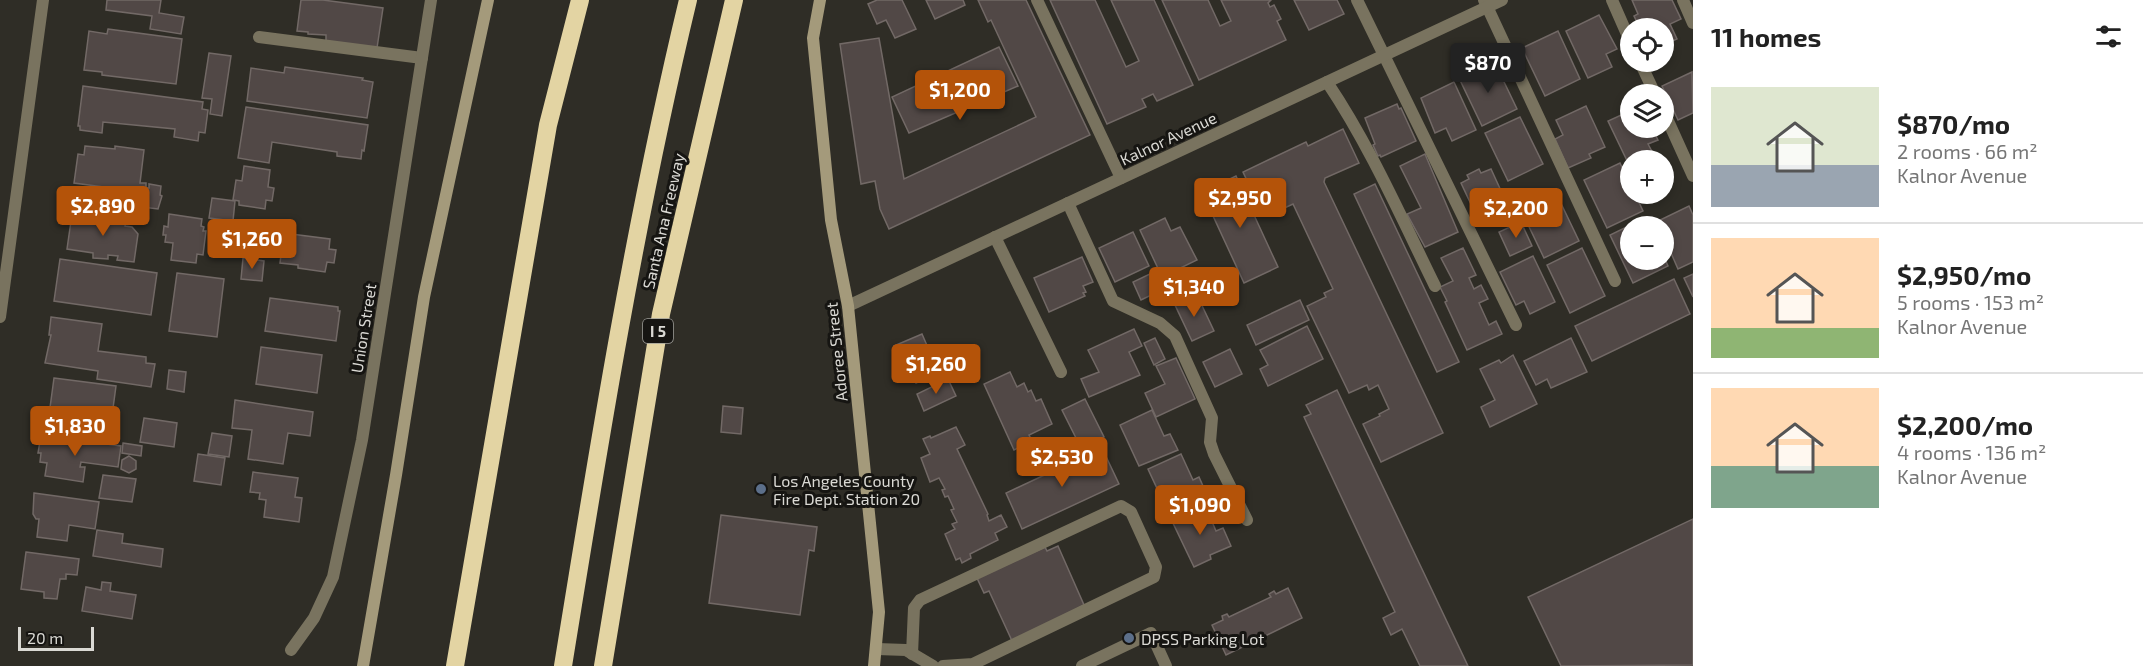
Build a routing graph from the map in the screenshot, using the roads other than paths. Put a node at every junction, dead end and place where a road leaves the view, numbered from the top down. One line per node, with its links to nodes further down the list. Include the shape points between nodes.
1 (44, 0): 28 (street)
2 (431, 0): 18 (street, Union Street)
3 (488, 0): 35 (main road, via 424,297)
4 (580, 0): 36 (highway, via 548,125)
5 (688, 0): 37 (highway, via 632,259)
6 (734, 0): 38 (highway, Santa Ana Freeway / I 5, via 661,314)
7 (820, 0): 27 (main road, Adoree Street, via 814,49 831,220)
8 (1038, 0): 22 (street)
9 (1357, 0): 17 (street)
10 (1502, 0): 13 (street, Kalnor Avenue)
11 (1612, 0): 14 (street)
12 (1683, 0): 15 (street)
13 (1486, 3): 17 (street, Kalnor Avenue); 25 (street)
14 (1620, 18)
15 (1693, 22)
16 (259, 37): 18 (street)
17 (1384, 55): 19 (street, Kalnor Avenue); 29 (street)
18 (422, 58): 33 (street, Union Street, via 362,440 333,577 314,618)
19 (1327, 82): 22 (street, Kalnor Avenue); 26 (street, via 1349,114)
20 (1674, 134): 21 (street)
21 (1693, 176)
22 (1121, 178): 23 (street, Kalnor Avenue)
23 (1068, 203): 24 (street, Kalnor Avenue); 31 (street, via 1113,301 1160,323 1175,336 1212,418 1210,442 1214,454)
24 (995, 237): 27 (street, Kalnor Avenue); 30 (street)
25 (1615, 281)
26 (1435, 286)
27 (849, 306): 32 (main road, Adoree Street, via 879,612)
28 (0, 316)
29 (1516, 325)
30 (1061, 372)
31 (1247, 520)
32 (877, 649): 34 (street, via 906,650); 39 (main road, Adoree Street)
33 (291, 650)
34 (912, 654): 40 (street); 41 (street, via 914,608 920,600 1121,506 1131,512 1156,567 1154,577 972,664)
35 (363, 666)
36 (455, 666)
37 (563, 666)
38 (603, 666)
39 (874, 666)
40 (933, 666)
41 (943, 666)
42 (1082, 666): 43 (street, via 1151,633)
43 (1166, 666)

